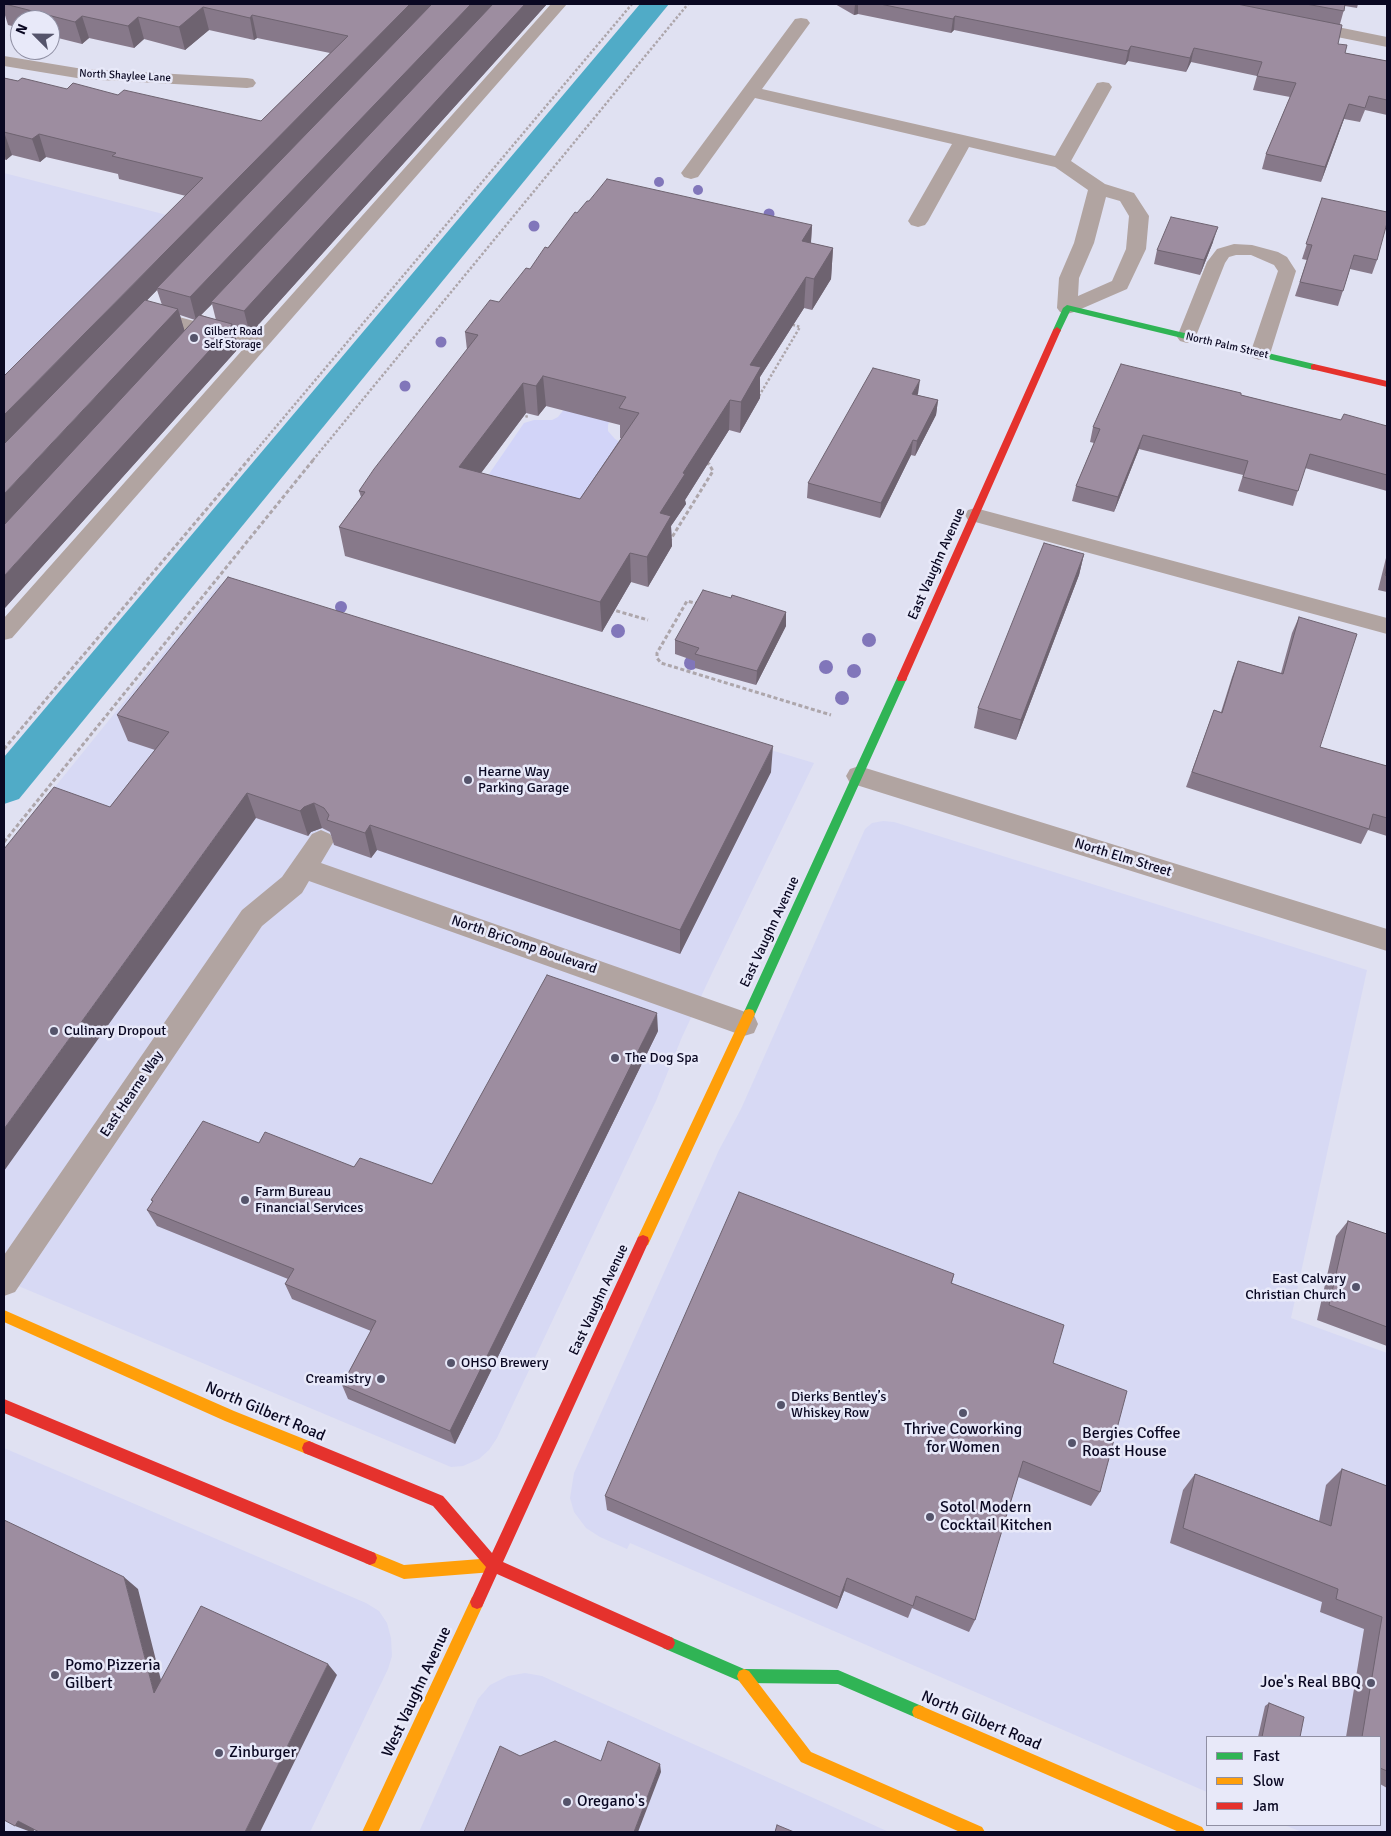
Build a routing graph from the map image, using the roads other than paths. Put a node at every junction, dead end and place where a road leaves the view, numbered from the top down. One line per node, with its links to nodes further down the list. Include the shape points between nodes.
1 (559, 4): 22 (lane)
2 (1286, 22): 4 (street)
3 (801, 23): 8 (street)
4 (1387, 42)
5 (4, 61): 6 (street, North Shaylee Lane, via 83,74)
6 (247, 82)
7 (1103, 87): 10 (street)
8 (751, 92): 9 (street); 11 (street)
9 (963, 141): 10 (street); 13 (street)
10 (1061, 163): 12 (street)
11 (691, 173)
12 (1098, 188): 15 (street, via 1084,243 1069,278); 15 (street, via 1127,196 1138,216 1136,249 1120,285)
13 (918, 221)
14 (160, 300): 16 (lane)
15 (1067, 308): 20 (street, North Palm Street); 25 (street, East Vaughn Avenue)
16 (147, 314): 18 (lane); 19 (lane)
17 (215, 314): 19 (lane)
18 (133, 328)
19 (201, 329): 21 (lane); 22 (lane)
20 (1187, 336): 23 (street, North Palm Street); 23 (lane, via 1216,262 1223,253 1234,249 1252,250 1281,261 1287,271)
21 (188, 343)
22 (258, 344): 27 (lane)
23 (1260, 354): 24 (street, North Palm Street)
24 (1387, 384)
25 (975, 515): 26 (lane); 28 (street, East Vaughn Avenue)
26 (1387, 626)
27 (4, 632)
28 (859, 776): 31 (street, North Elm Street); 32 (street, East Vaughn Avenue)
29 (321, 841): 30 (street, East Hearne Way)
30 (304, 868): 32 (street, North BriComp Boulevard); 33 (street, East Hearne Way, via 292,885 252,918)
31 (1387, 940)
32 (744, 1024): 36 (street, East Vaughn Avenue)
33 (4, 1282)
34 (4, 1316): 36 (street, North Gilbert Road, via 230,1416 438,1502)
35 (4, 1406): 36 (street, North Gilbert Road, via 404,1572)
36 (493, 1565): 37 (street, North Gilbert Road); 38 (street, West Vaughn Avenue)
37 (744, 1676): 39 (street, North Gilbert Road, via 806,1756); 40 (street, North Gilbert Road, via 838,1677)
38 (370, 1832)
39 (977, 1832)
40 (1197, 1832)

